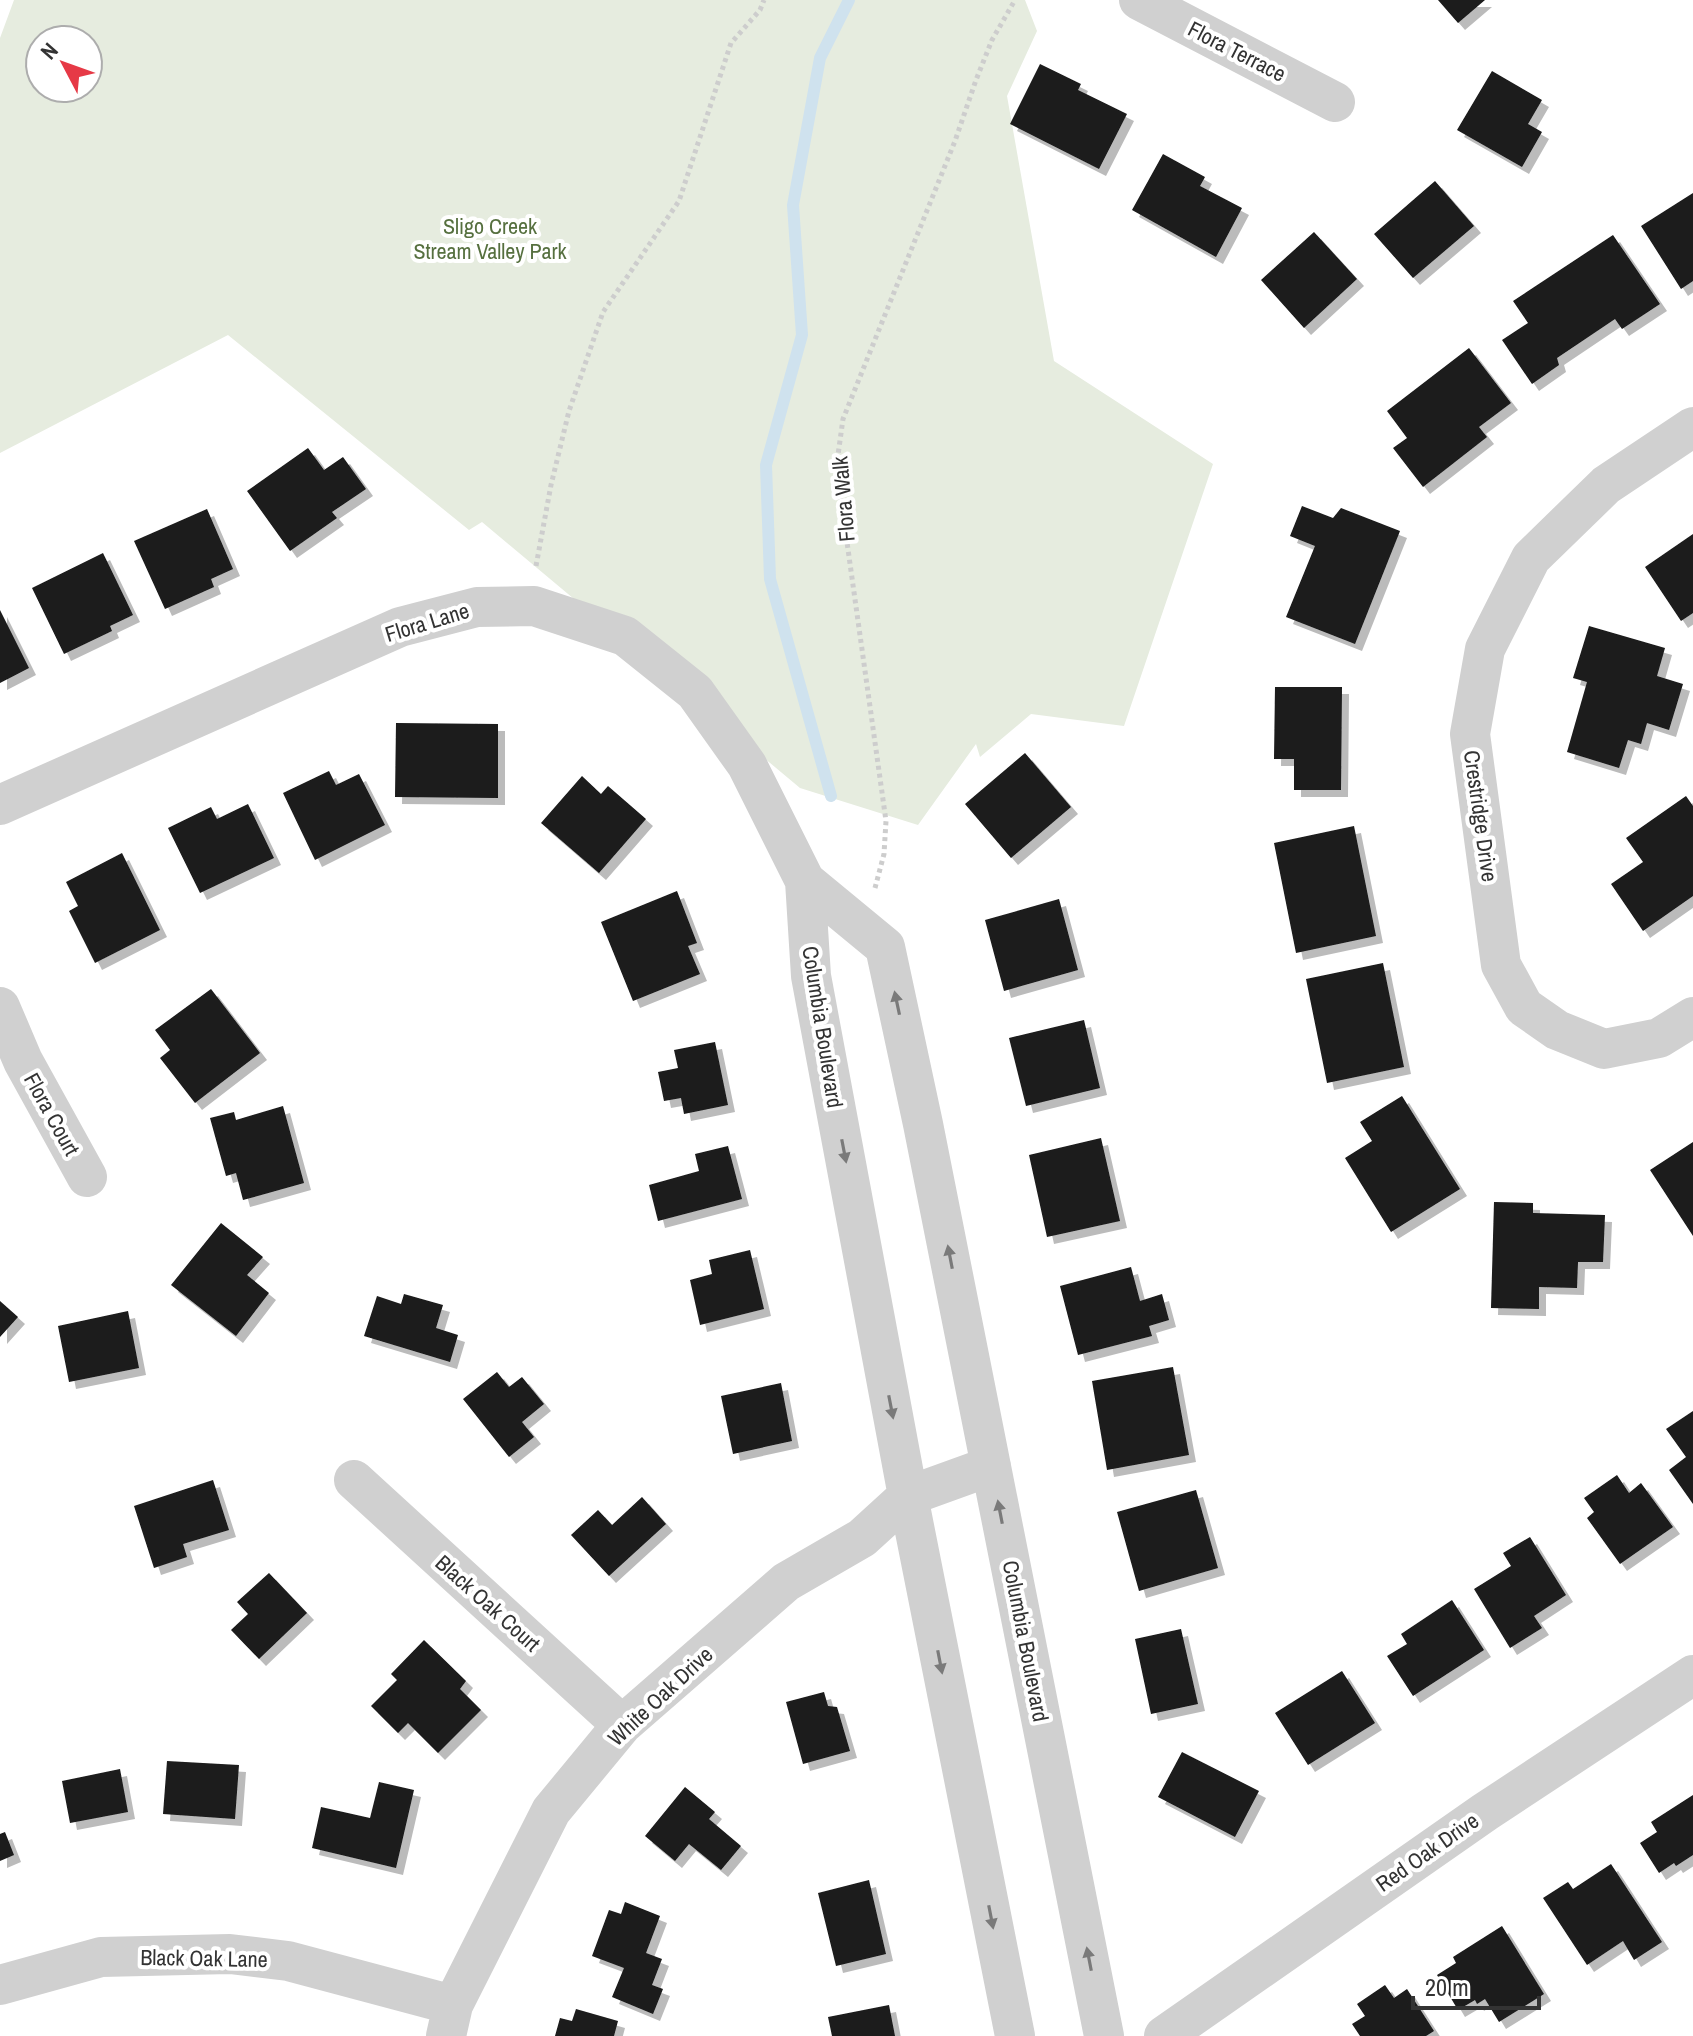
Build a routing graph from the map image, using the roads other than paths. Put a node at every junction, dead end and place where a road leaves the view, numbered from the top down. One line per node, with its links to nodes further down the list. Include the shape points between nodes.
1 (1139, 0): 2 (street, Flora Terrace)
2 (1335, 102)
3 (1693, 427): 7 (street, Crestridge Drive, via 1606,485 1531,558 1485,649 1470,734 1501,965 1524,1007 1557,1030 1604,1049 1659,1038)
4 (0, 805): 5 (street, Flora Lane, via 400,627 477,607 534,606 625,636 695,692 747,765)
5 (805, 881): 9 (street, Columbia Boulevard, one-way to 5, via 885,947); 11 (street, Columbia Boulevard, one-way to 11, via 811,976)
6 (0, 1007): 8 (street, Flora Court, via 23,1061)
7 (1693, 1017)
8 (87, 1177)
9 (991, 1466): 11 (street, White Oak Drive); 17 (street, Columbia Boulevard, one-way to 9)
10 (354, 1480): 13 (street, Black Oak Court)
11 (908, 1496): 13 (street, White Oak Drive, via 862,1538 786,1582); 16 (street, Columbia Boulevard, one-way to 16)
12 (1693, 1675): 18 (street, Red Oak Drive)
13 (622, 1725): 15 (street, White Oak Drive, via 551,1811)
14 (0, 1985): 15 (street, Black Oak Lane, via 101,1957 230,1954 288,1961)
15 (450, 2021)
16 (1015, 2036)
17 (1104, 2036)
18 (1164, 2036)

